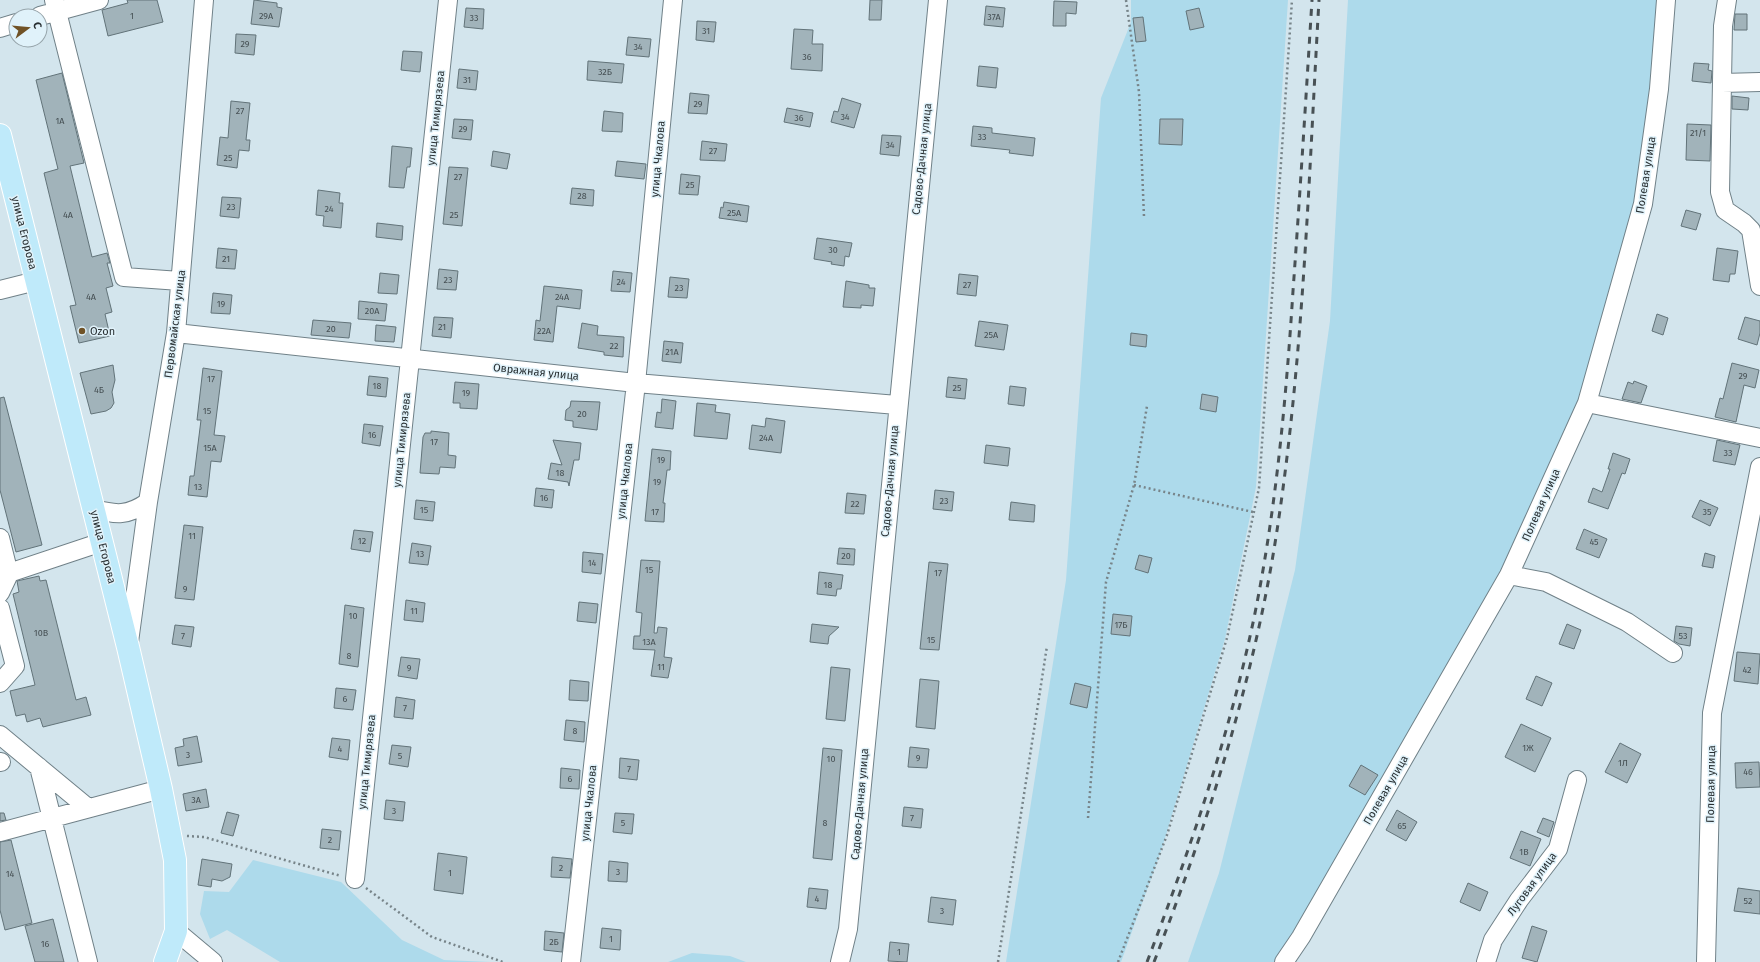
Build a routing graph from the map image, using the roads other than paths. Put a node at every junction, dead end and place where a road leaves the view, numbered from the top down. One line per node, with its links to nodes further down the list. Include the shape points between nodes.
1 (100, 0): 8 (street)
2 (204, 0): 13 (street, Первомайская улица)
3 (448, 0): 17 (street, улица Тимирязева)
4 (673, 0): 18 (street, улица Чкалова)
5 (938, 0): 20 (street, Садово-Дачная улица)
6 (1666, 0): 19 (street, Полевая улица, via 1659,89 1643,204)
7 (1727, 0): 10 (street, via 1723,26)
8 (50, 9): 13 (street, via 124,277)
9 (1760, 82): 10 (street)
10 (1722, 83): 14 (street, via 1720,192 1725,210 1751,230)
11 (0, 136): 12 (main road, улица Егорова)
12 (36, 281): 15 (street); 24 (main road, улица Егорова)
13 (180, 281): 16 (street, Первомайская улица)
14 (1760, 286)
15 (0, 290)
16 (176, 333): 17 (street, Овражная улица); 23 (street, Первомайская улица)
17 (410, 359): 18 (street, Овражная улица); 41 (street, улица Тимирязева)
18 (636, 383): 20 (street, Овражная улица); 46 (street, улица Чкалова)
19 (1587, 403): 21 (street); 28 (street, Полевая улица)
20 (897, 405): 47 (street, Садово-Дачная улица, via 848,929)
21 (1760, 438)
22 (1760, 467): 50 (street, Полевая улица, via 1712,713)
23 (148, 502): 24 (street, via 136,510 122,514); 31 (street, Первомайская улица)
24 (94, 509): 26 (main road, улица Егорова)
25 (0, 538): 27 (street)
26 (102, 542): 27 (street); 31 (main road, улица Егорова)
27 (5, 575): 29 (street)
28 (1509, 575): 32 (street, via 1546,582 1627,622); 48 (street, Полевая улица, via 1301,937)
29 (0, 592)
30 (0, 608): 33 (street, via 15,666)
31 (128, 647): 37 (main road, улица Егорова)
32 (1673, 653)
33 (0, 683)
34 (0, 735): 35 (street)
35 (39, 768): 38 (street); 39 (street)
36 (1577, 780): 49 (street, Луговая улица, via 1558,849 1519,900 1493,940)
37 (161, 789): 38 (street); 42 (main road, улица Егорова, via 175,860)
38 (88, 808): 39 (street)
39 (52, 817): 40 (street); 43 (street)
40 (0, 832)
41 (355, 880)
42 (176, 931): 44 (main road, улица Егорова); 45 (street)
43 (88, 962)
44 (166, 962)
45 (213, 962)
46 (571, 962)
47 (840, 962)
48 (1284, 962)
49 (1486, 962)
50 (1706, 962)

